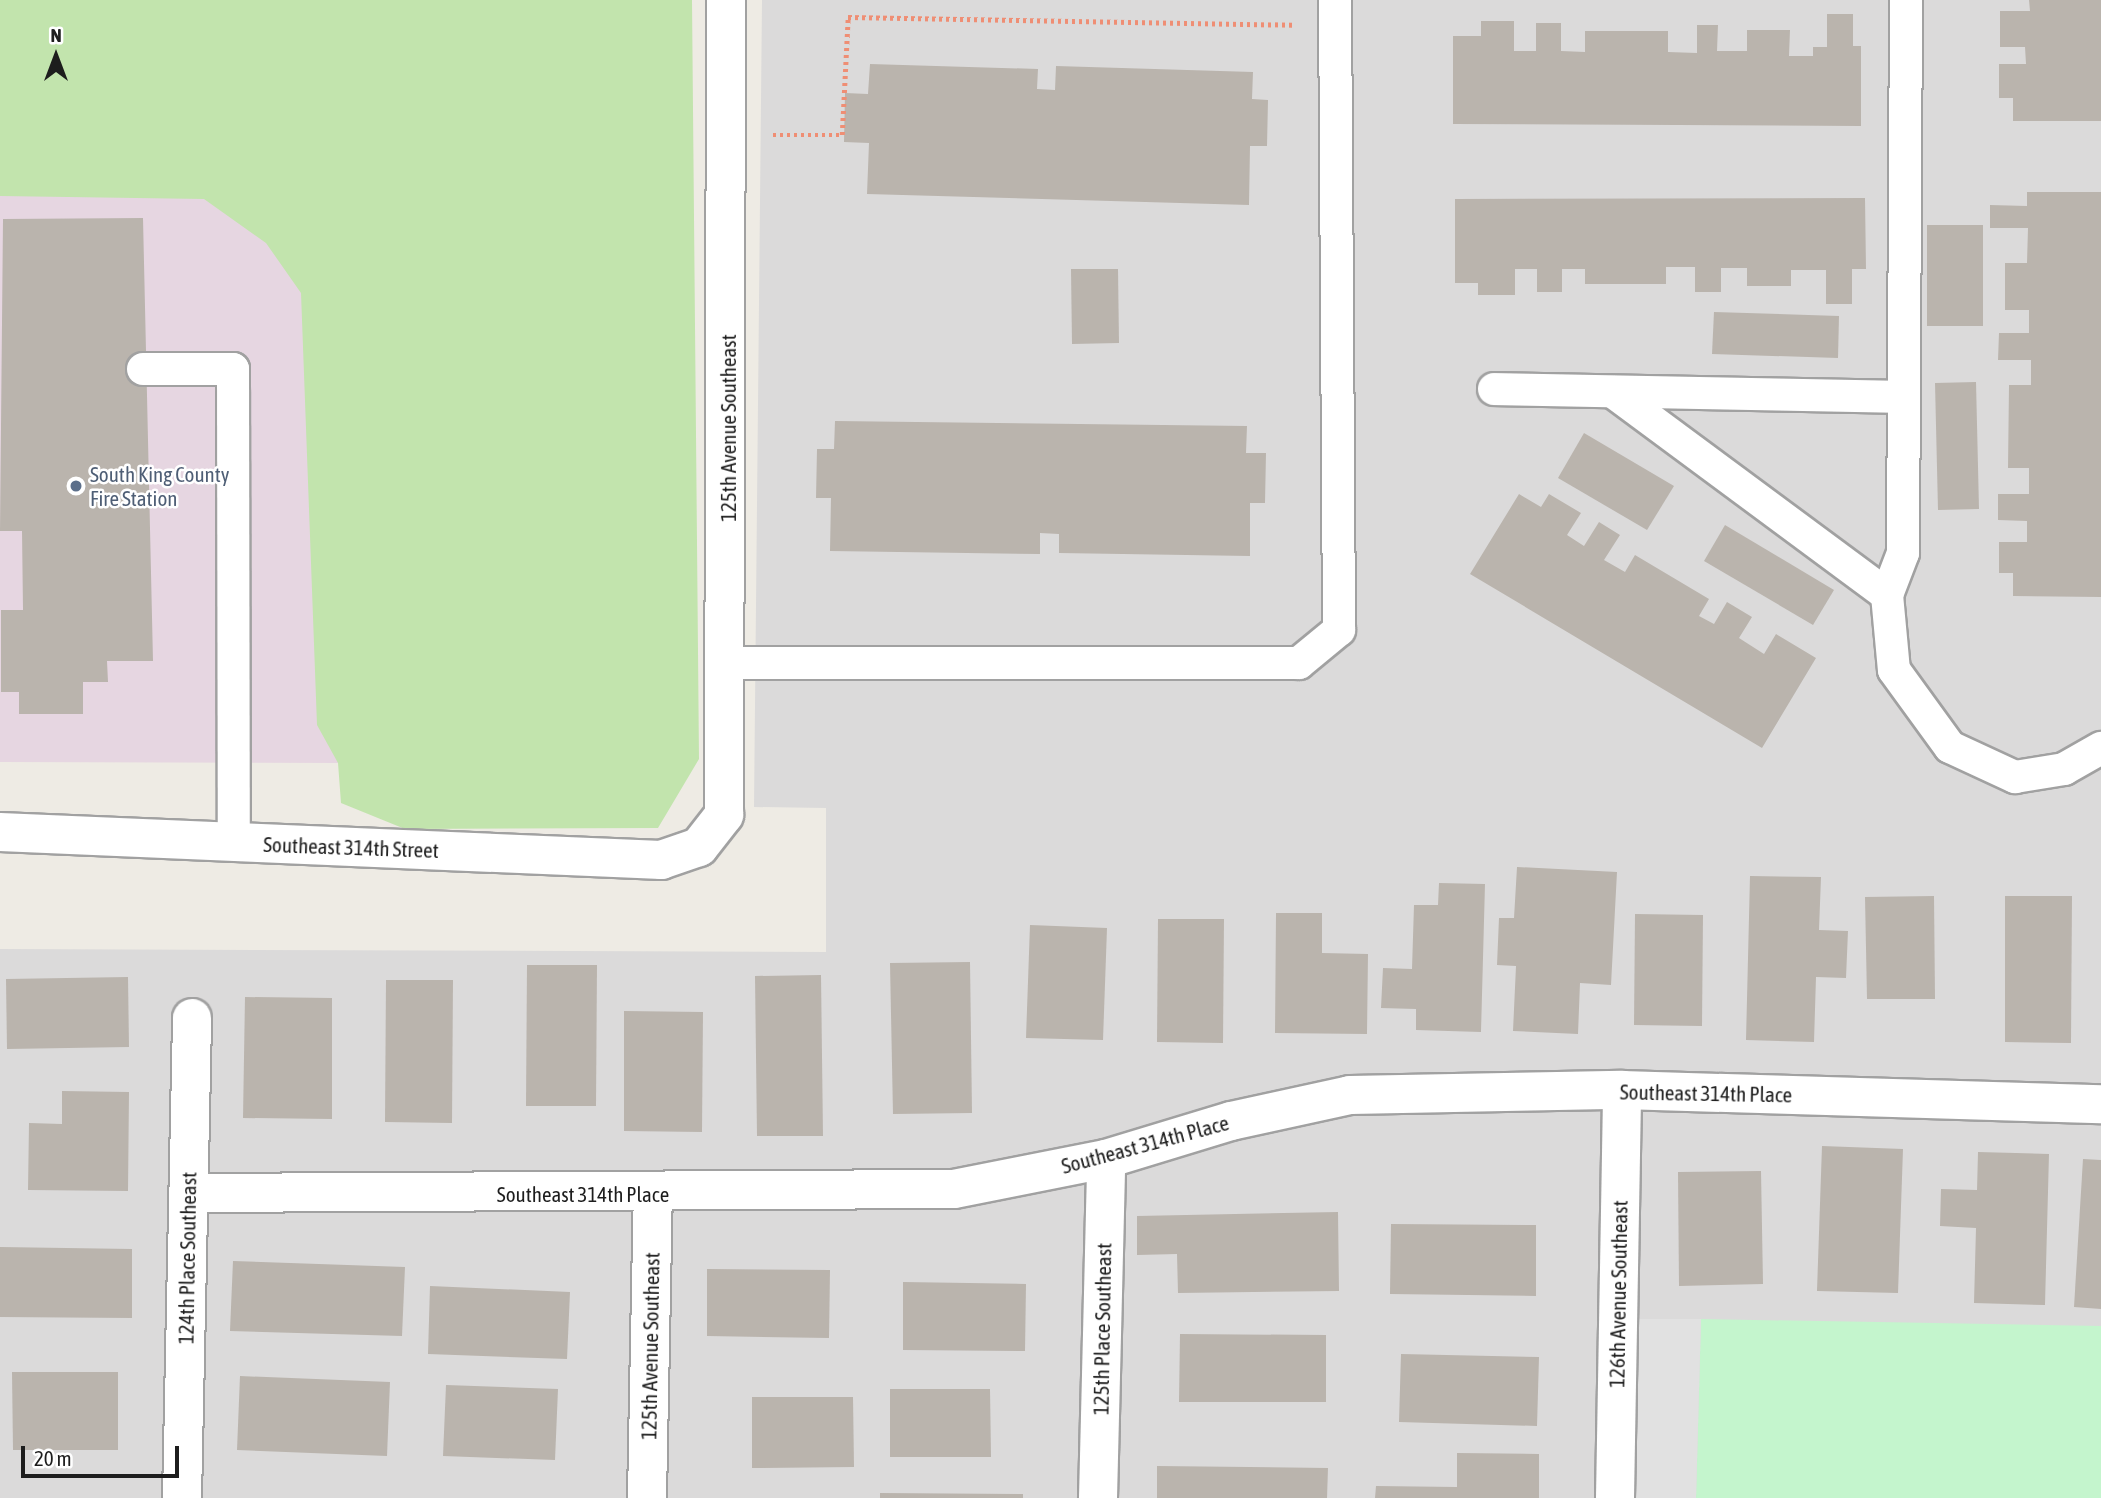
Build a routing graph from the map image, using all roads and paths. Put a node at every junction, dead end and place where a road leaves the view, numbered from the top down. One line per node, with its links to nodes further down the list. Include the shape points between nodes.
1 (726, 0): 4 (street, 125th Avenue Southeast)
2 (1906, 0): 8 (lane)
3 (1335, 13): 4 (path, via 848,17 842,135); 10 (lane, via 1339,630 1299,663)
4 (727, 134): 10 (street, 125th Avenue Southeast)
5 (143, 369): 13 (lane, via 233,369)
6 (1494, 389): 7 (lane)
7 (1613, 391): 8 (lane); 9 (lane)
8 (1904, 397): 9 (lane, via 1903,553)
9 (1887, 595): 11 (lane, via 1894,670 1950,747 2015,777 2064,769)
10 (729, 663): 14 (street, 125th Avenue Southeast, via 724,816)
11 (2101, 748)
12 (0, 832): 13 (street, Southeast 314th Street)
13 (234, 842): 14 (street, Southeast 314th Street, via 661,860)
14 (699, 847)
15 (192, 1018): 19 (street, 124th Place Southeast)
16 (1622, 1090): 17 (street, Southeast 314th Place); 18 (street, Southeast 314th Place, via 1350,1096 1231,1121); 24 (street, 126th Avenue Southeast)
17 (2101, 1104)
18 (1106, 1159): 20 (street, Southeast 314th Place, via 954,1189); 23 (street, 125th Place Southeast)
19 (188, 1193): 20 (street, Southeast 314th Place); 21 (street, 124th Place Southeast)
20 (653, 1194): 22 (street, 125th Avenue Southeast)
21 (182, 1498)
22 (647, 1498)
23 (1098, 1498)
24 (1615, 1498)

